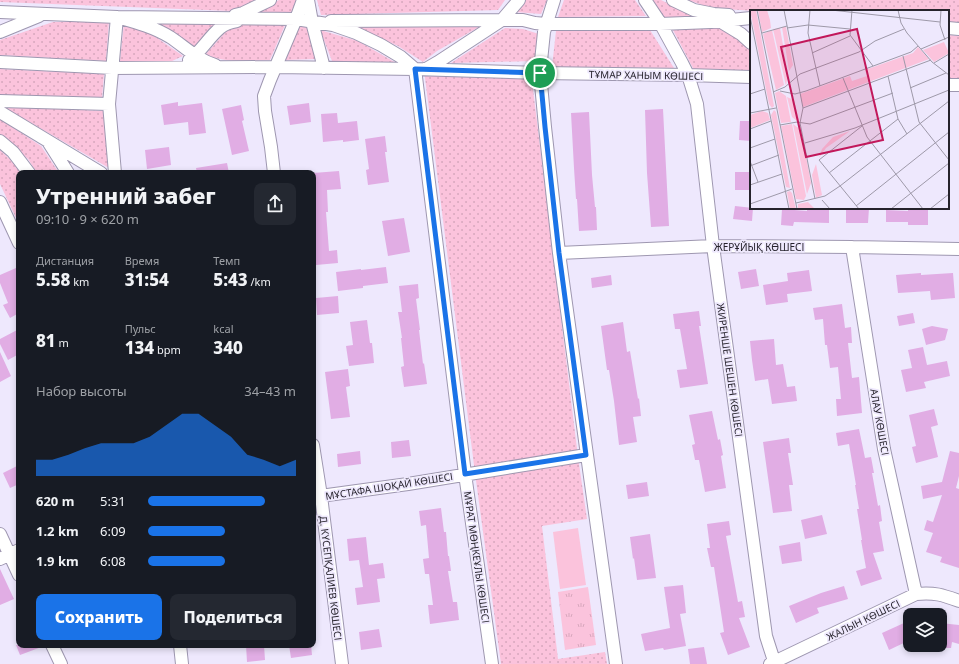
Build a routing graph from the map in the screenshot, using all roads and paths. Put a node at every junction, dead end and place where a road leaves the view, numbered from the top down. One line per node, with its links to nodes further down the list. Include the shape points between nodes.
1 (270, 0): 14 (street, via 243,13)
2 (303, 0): 16 (street)
3 (308, 0): 19 (street)
4 (519, 0): 17 (street)
5 (554, 0): 20 (street)
6 (645, 0): 21 (street, ЖИРЕНШЕ ШЕШЕН КӨШЕСІ)
7 (673, 0): 8 (street)
8 (694, 10): 12 (street); 18 (street)
9 (0, 12): 10 (street)
10 (43, 14): 11 (street); 24 (street)
11 (117, 17): 14 (street); 26 (street, via 141,23 168,37); 30 (street)
12 (750, 17)
13 (750, 17): 18 (street)
14 (222, 18): 15 (street)
15 (245, 18): 16 (street); 26 (street, via 220,28)
16 (296, 19): 19 (street); 29 (street)
17 (502, 20): 19 (street); 20 (street); 33 (street, via 438,62)
18 (720, 21): 21 (street); 25 (street)
19 (312, 22): 32 (street); 33 (street, via 333,25 356,33 381,45)
20 (546, 24): 21 (street); 34 (street)
21 (660, 24): 35 (street, ЖИРЕНШЕ ШЕШЕН КӨШЕСІ)
22 (949, 28): 23 (street)
23 (959, 29)
24 (0, 32)
25 (750, 43)
26 (195, 56): 28 (street); 31 (street)
27 (0, 62): 30 (street, ТҰМАР ХАНЫМ КӨШЕСІ)
28 (223, 67): 29 (street, ТҰМАР ХАНЫМ КӨШЕСІ); 31 (street, ТҰМАР ХАНЫМ КӨШЕСІ)
29 (275, 67): 32 (street, ТҰМАР ХАНЫМ КӨШЕСІ); 46 (street, via 264,96)
30 (112, 68): 31 (street, ТҰМАР ХАНЫМ КӨШЕСІ); 38 (street)
31 (169, 68)
32 (324, 68): 33 (street, ТҰМАР ХАНЫМ КӨШЕСІ)
33 (420, 70): 34 (street, ТҰМАР ХАНЫМ КӨШЕСІ); 54 (street, МҰРАТ МӨҢКЕҰЛЫ КӨШЕСІ)
34 (540, 73): 35 (street, ТҰМАР ХАНЫМ КӨШЕСІ); 52 (street)
35 (688, 75): 36 (street, ТҰМАР ХАНЫМ КӨШЕСІ); 49 (street, ЖИРЕНШЕ ШЕШЕН КӨШЕСІ, via 697,104)
36 (750, 77)
37 (0, 101): 38 (street)
38 (109, 104): 45 (street)
39 (0, 112): 40 (street)
40 (47, 140): 43 (street); 44 (street)
41 (0, 141): 42 (street, via 13,152)
42 (27, 170)
43 (66, 170)
44 (96, 170)
45 (114, 170)
46 (274, 170)
47 (0, 202): 48 (street)
48 (16, 237)
49 (713, 246): 50 (street, ЖЕРҰЙЫҚ КӨШЕСІ); 52 (street, ЖЕРҰЙЫҚ КӨШЕСІ); 64 (street, ЖИРЕНШЕ ШЕШЕН КӨШЕСІ, via 766,636)
50 (852, 247): 51 (street, ЖЕРҰЙЫҚ КӨШЕСІ); 60 (street, АЛАУ КӨШЕСІ, via 884,449)
51 (959, 249)
52 (559, 253): 53 (street)
53 (586, 455): 54 (street, МҰСТАФА ШОҚАЙ КӨШЕСІ); 69 (street)
54 (465, 474): 56 (street, МҰСТАФА ШОҚАЙ КӨШЕСІ); 68 (street, МҰРАТ МӨҢКЕҰЛЫ КӨШЕСІ)
55 (316, 484): 56 (street, Д. КҮСЕПҚАЛИЕВ КӨШЕСІ)
56 (317, 497): 67 (street, Д. КҮСЕПҚАЛИЕВ КӨШЕСІ)
57 (0, 534): 58 (street)
58 (10, 554): 59 (street)
59 (16, 568)
60 (916, 594): 61 (street, ЖАЛЫН КӨШЕСІ, via 938,594); 64 (street, ЖАЛЫН КӨШЕСІ)
61 (959, 601)
62 (53, 648): 65 (street)
63 (180, 648): 66 (street)
64 (773, 663)
65 (61, 664)
66 (182, 664)
67 (342, 664)
68 (492, 664)
69 (616, 664)

